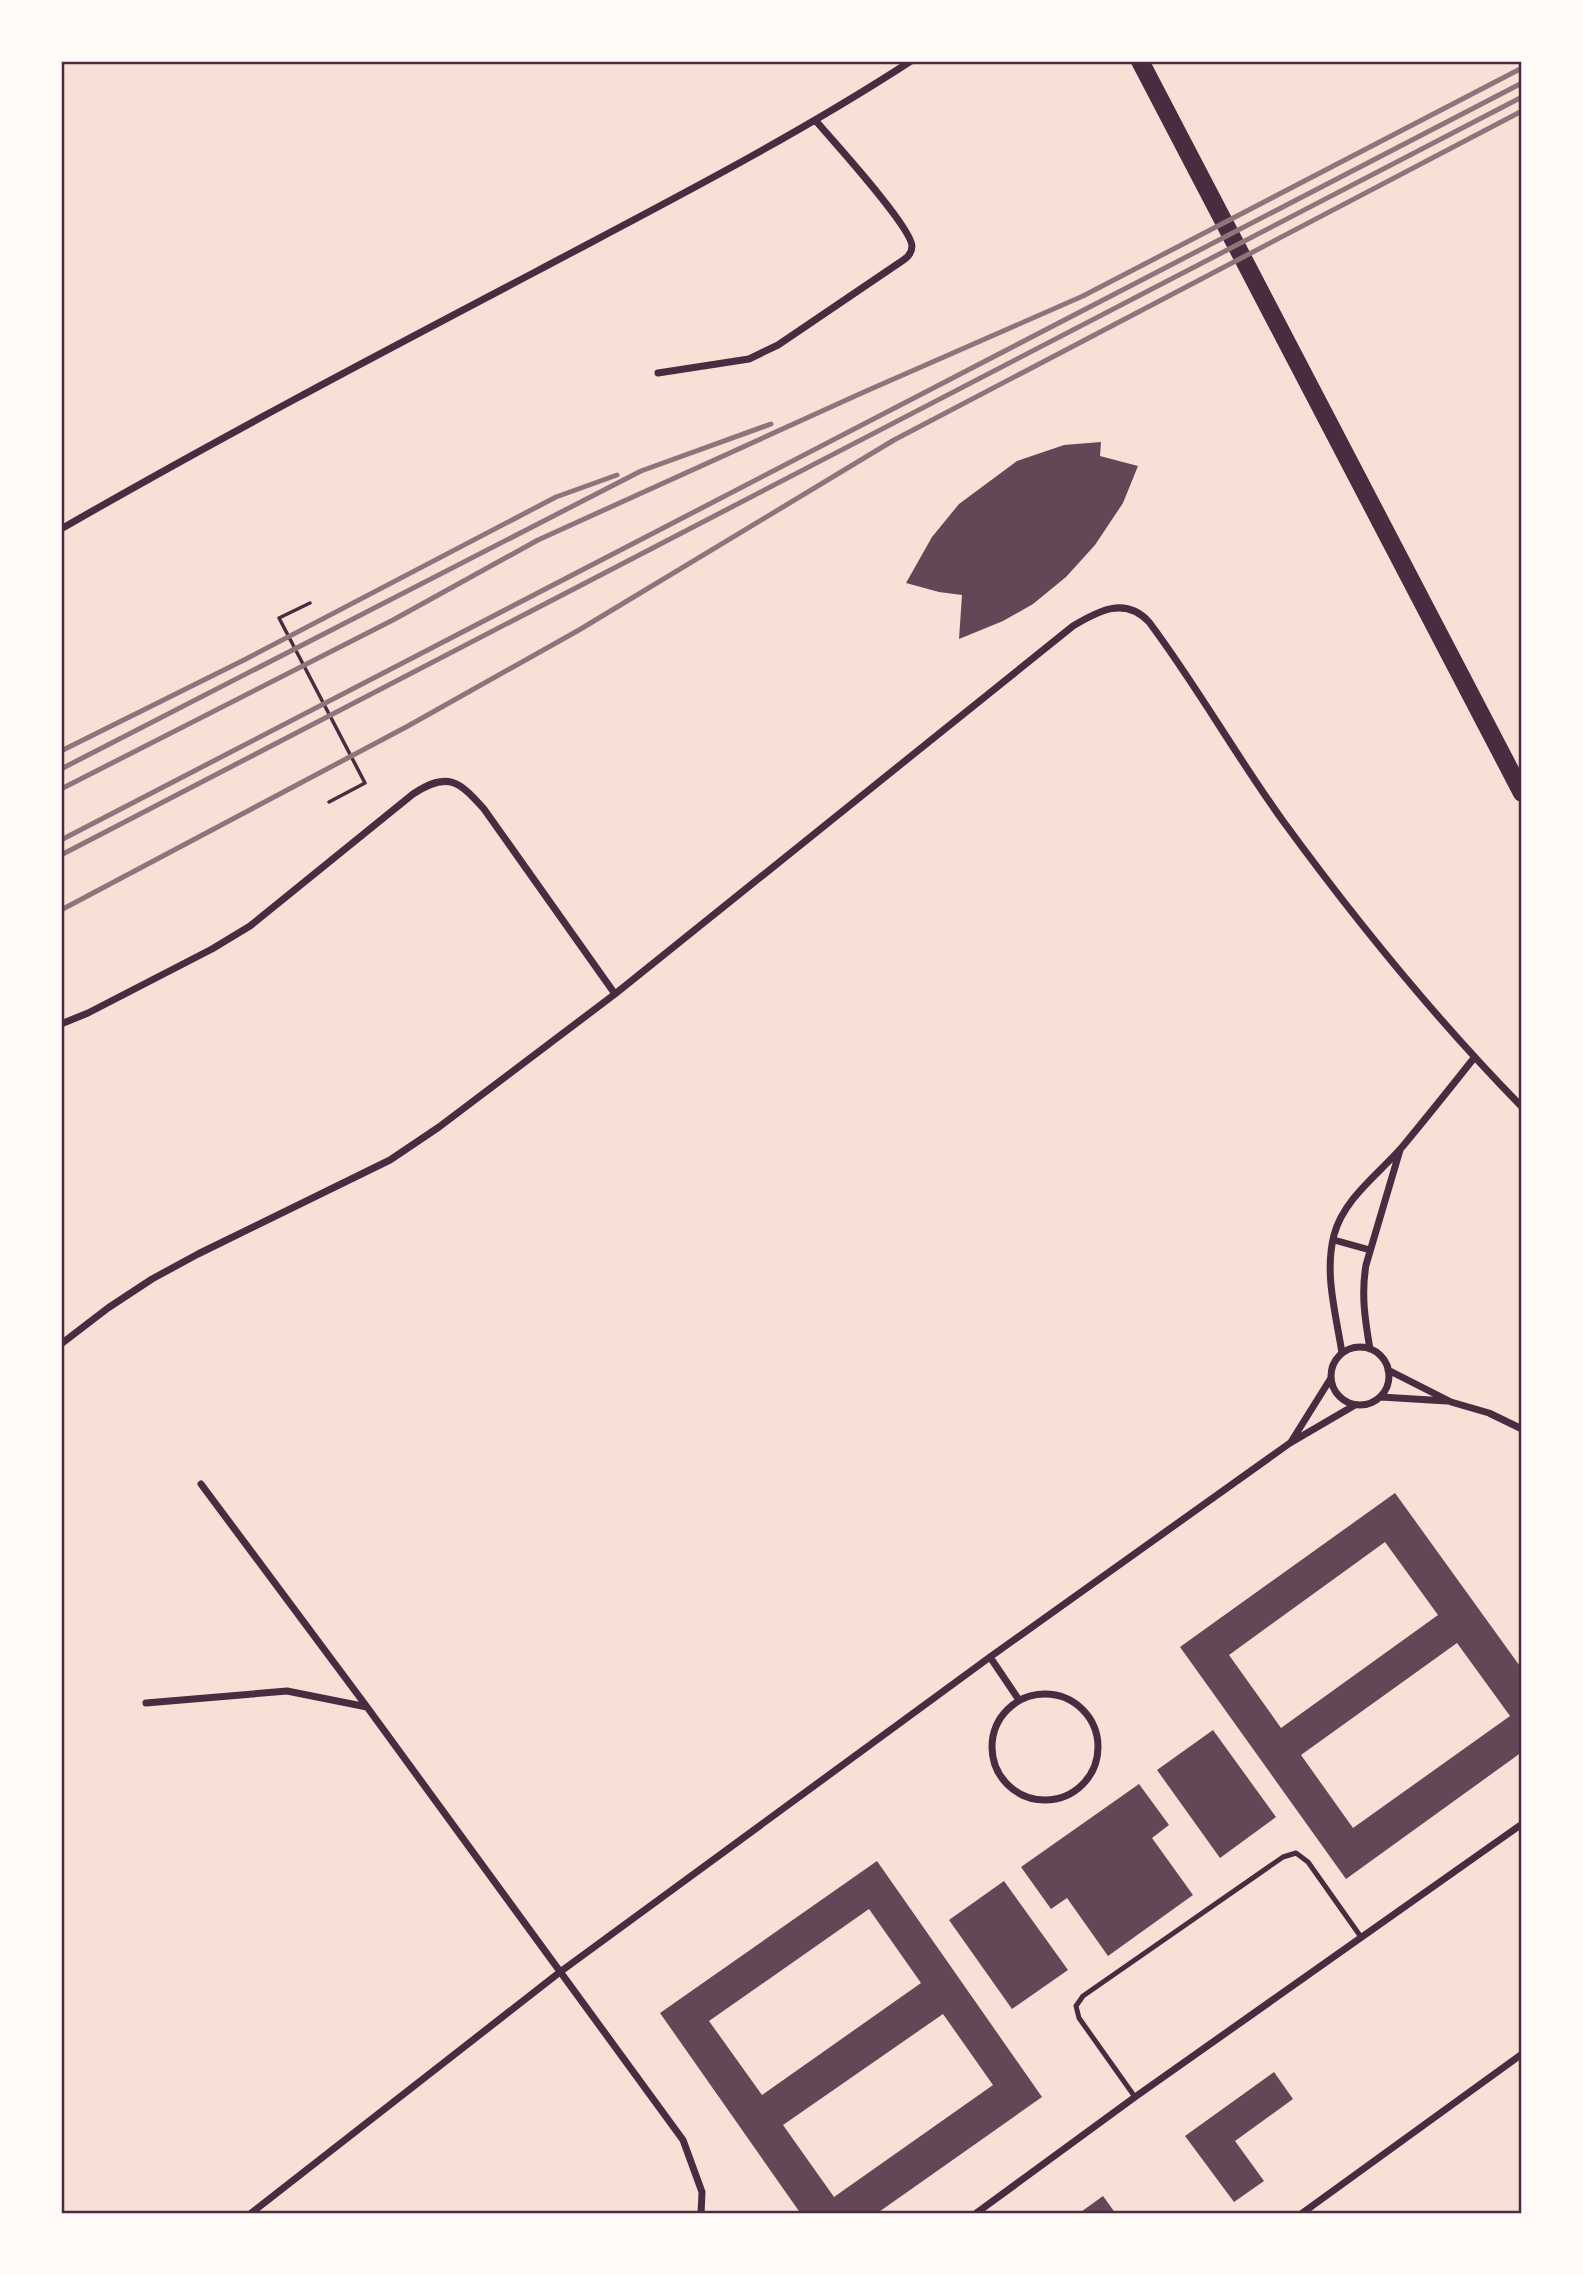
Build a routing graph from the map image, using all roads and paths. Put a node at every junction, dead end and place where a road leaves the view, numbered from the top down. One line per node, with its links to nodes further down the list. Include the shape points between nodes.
1 (911, 61): 3 (street)
2 (1140, 61): 7 (main road)
3 (816, 121): 4 (street, via 894,214 909,238 911,252 763,353); 5 (street, via 172,465)
4 (658, 373)
5 (61, 529)
6 (310, 603): 8 (path, via 279,618 365,783)
7 (1522, 793)
8 (329, 802)
9 (615, 995): 10 (street, via 484,809 454,781 441,780 413,794 250,926); 11 (street, via 1073,626 1101,611 1121,608 1141,614 1149,622 1282,819 1375,941); 16 (street, via 390,1160 152,1279)
10 (61, 1024)
11 (1474, 1058): 12 (street); 13 (street)
12 (1522, 1107)
13 (1401, 1149): 14 (street, via 1347,1209); 15 (street)
14 (1334, 1240): 15 (street); 18 (street, via 1330,1277)
15 (1370, 1250): 17 (street, via 1363,1283)
16 (61, 1344)
17 (1370, 1349): 18 (street, via 1351,1348); 19 (street)
18 (1342, 1353): 20 (street)
19 (1388, 1370): 21 (street); 22 (street)
20 (1331, 1378): 23 (street, via 1338,1396); 25 (street)
21 (1381, 1396): 22 (street); 23 (street)
22 (1451, 1402): 24 (street)
23 (1354, 1405): 25 (street)
24 (1522, 1429)
25 (1290, 1443): 27 (street)
26 (201, 1484): 30 (street)
27 (990, 1657): 28 (street); 33 (street)
28 (1019, 1700): 28 (street, via 1055,1694 1087,1713 1096,1730 1096,1767 1072,1795 1037,1801 1005,1783 995,1767 994,1730 1003,1713)
29 (146, 1703): 30 (street, via 287,1691)
30 (367, 1707): 33 (street)
31 (1522, 1824): 32 (street)
32 (1361, 1937): 35 (street); 35 (lane, via 1308,1862 1296,1853 1283,1857 1083,1996 1076,2007 1079,2018)
33 (560, 1972): 36 (street); 37 (street, via 683,2140 702,2192)
34 (1522, 2054): 39 (street)
35 (1135, 2097): 38 (street)
36 (250, 2214)
37 (701, 2214)
38 (975, 2214)
39 (1301, 2214)

